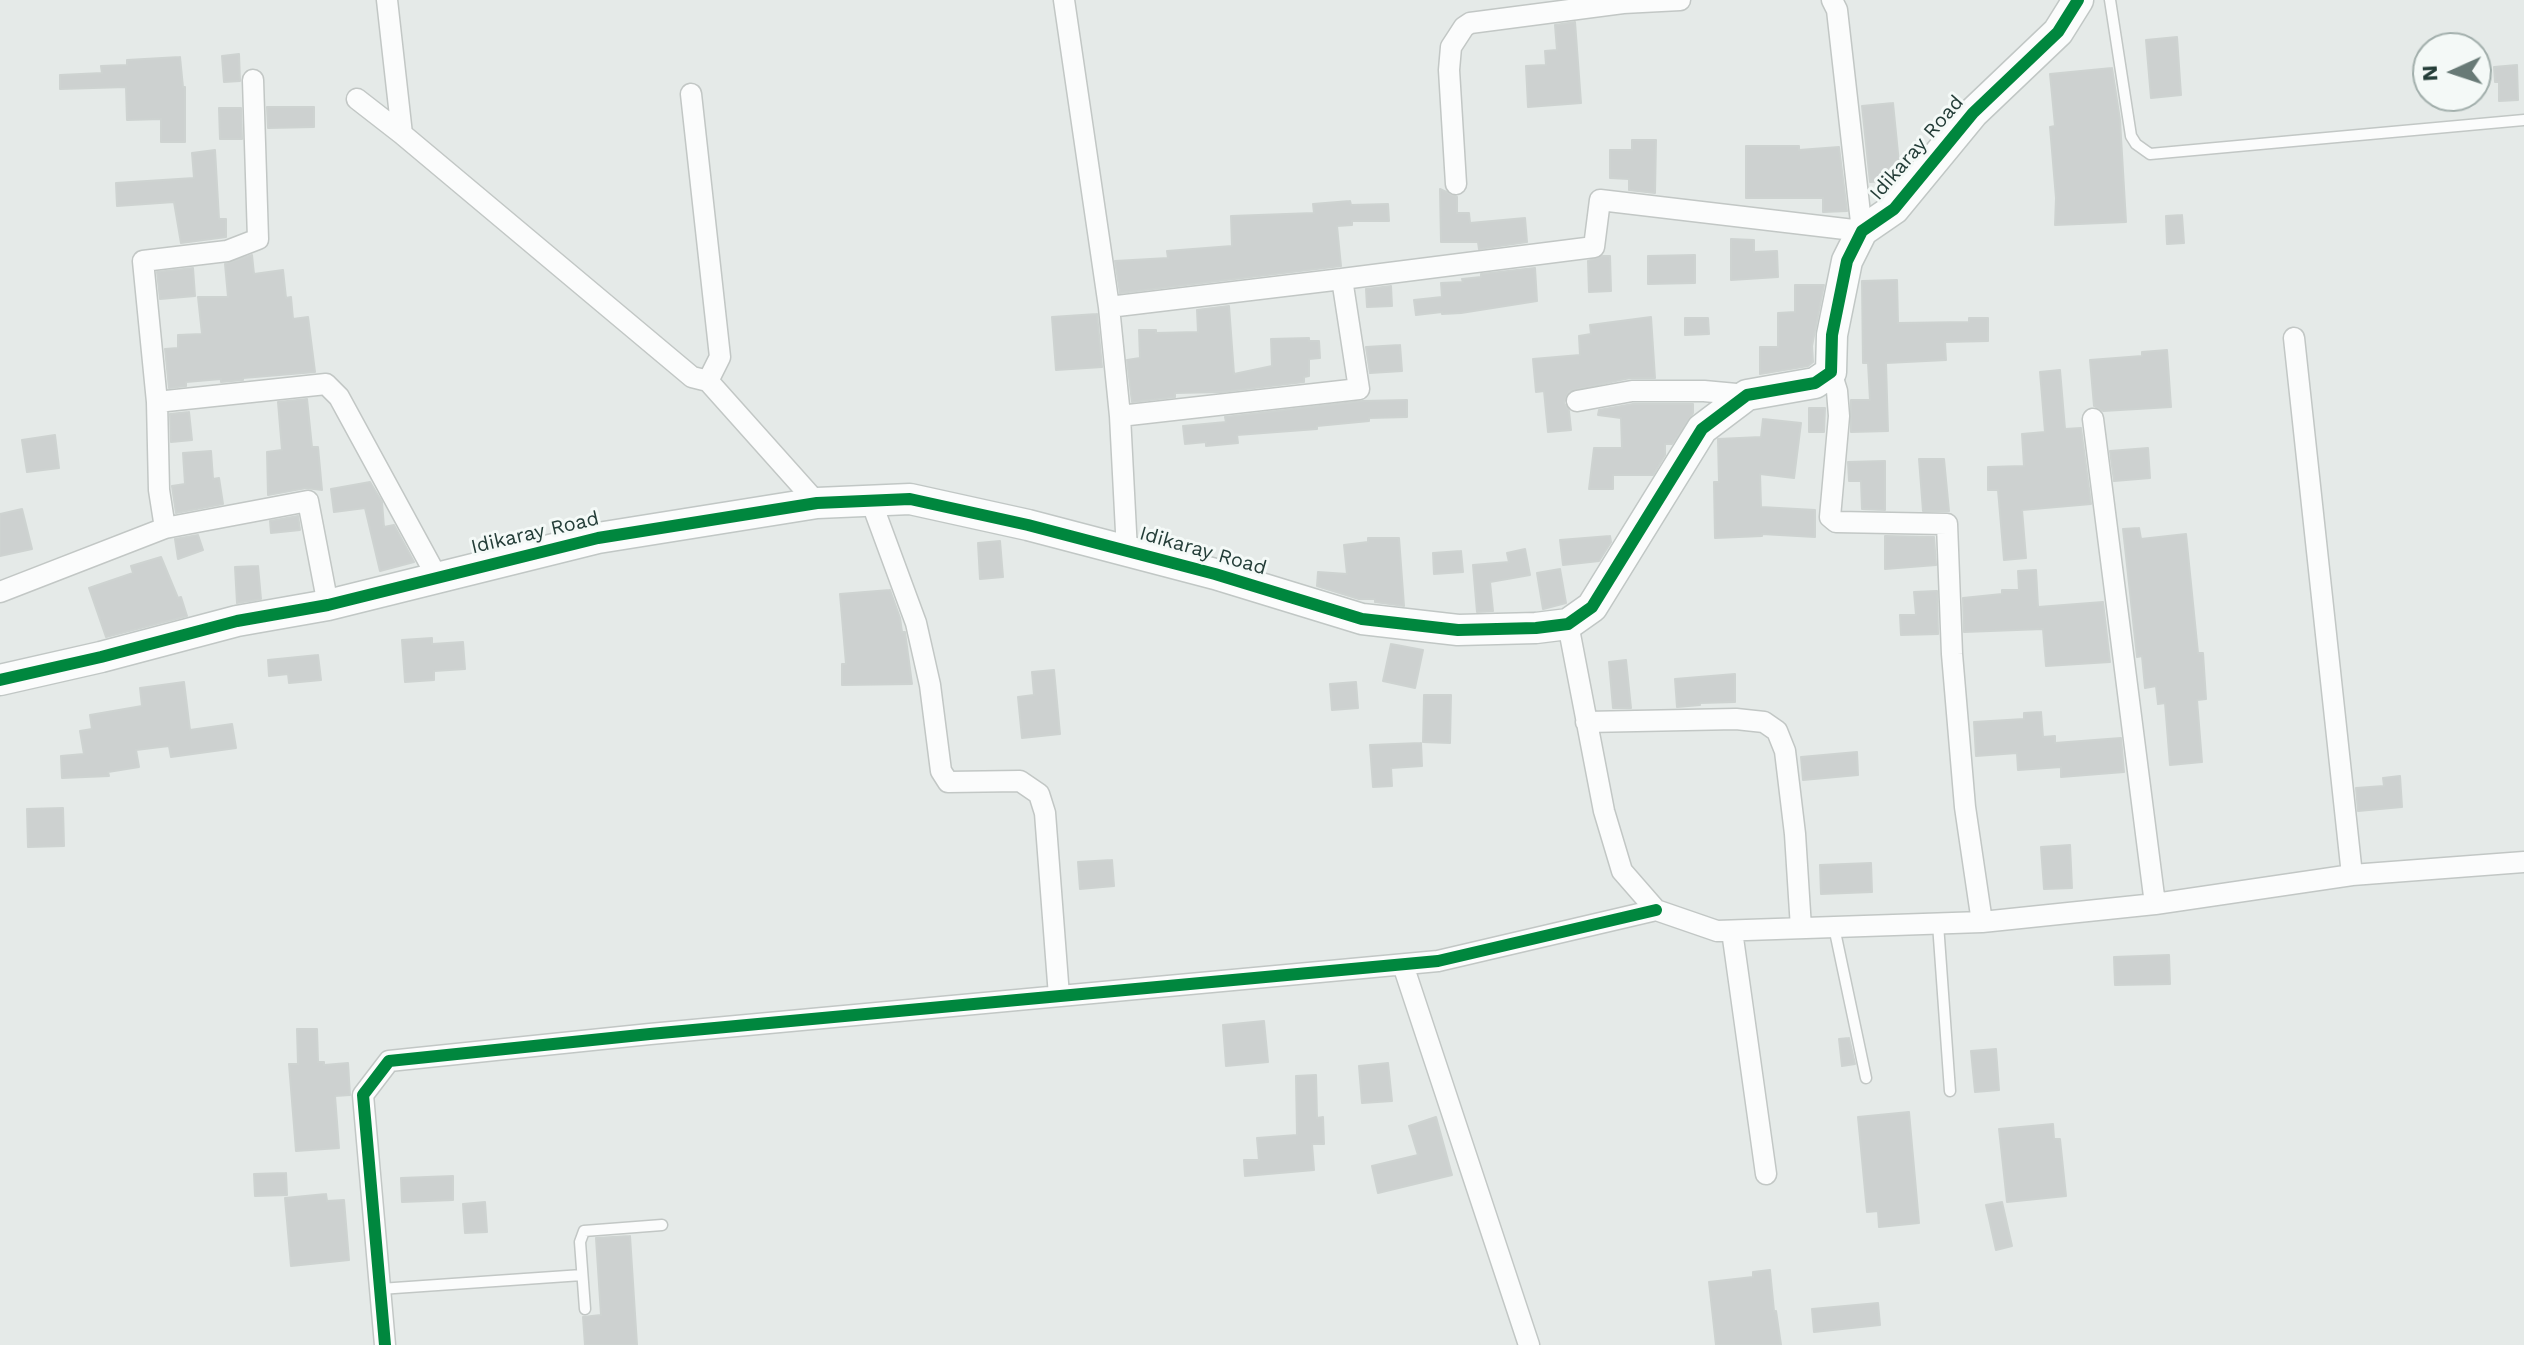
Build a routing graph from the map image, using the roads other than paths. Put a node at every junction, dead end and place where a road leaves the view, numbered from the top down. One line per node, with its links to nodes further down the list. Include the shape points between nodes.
1 (387, 0): 11 (street)
2 (1064, 0): 15 (street)
3 (1680, 0): 12 (street, via 1623,3 1464,27 1451,47 1449,70)
4 (1832, 0): 13 (street)
5 (2078, 0): 13 (street, Idikaray Road, via 2058,32 1973,113 1894,209)
6 (2110, 0): 10 (lane, via 2131,136 2150,154)
7 (253, 80): 21 (street, via 258,239 227,251 143,261)
8 (691, 94): 18 (street, via 720,357)
9 (357, 99): 11 (street)
10 (2524, 120)
11 (402, 134): 18 (street, via 692,377)
12 (1456, 184)
13 (1862, 231): 14 (street, via 1600,200 1594,247); 17 (street, via 1847,261 1832,335)
14 (1342, 279): 15 (street); 22 (street, via 1359,389)
15 (1109, 307): 22 (street)
16 (2294, 338): 35 (street)
17 (1831, 372): 19 (street, via 1815,383); 38 (street, via 1839,416 1830,517 1836,522 1947,524 1964,792)
18 (708, 381): 25 (street)
19 (1747, 395): 20 (street, via 1632,391); 31 (street, via 1702,429 1592,607)
20 (1577, 401)
21 (157, 402): 26 (street); 28 (street, via 326,384 339,397)
22 (1120, 416): 27 (street)
23 (2093, 419): 36 (street)
24 (871, 501): 25 (street, Idikaray Road); 27 (street, Idikaray Road, via 910,499); 44 (street, via 916,623 941,771 948,782 1020,781 1039,794 1045,813)
25 (817, 503): 28 (street, Idikaray Road, via 598,538)
26 (165, 528): 29 (street); 30 (street, via 308,501)
27 (1127, 551): 31 (street, Idikaray Road, via 1362,619 1458,630)
28 (437, 577): 30 (street, Idikaray Road)
29 (0, 592)
30 (328, 605): 32 (street, Idikaray Road, via 237,621)
31 (1568, 624): 33 (street)
32 (0, 680)
33 (1586, 722): 37 (street, via 1622,871); 41 (street, via 1736,719 1764,722 1777,731 1785,751 1794,820)
34 (2524, 862): 35 (street)
35 (2352, 875): 36 (street)
36 (2155, 904): 38 (street)
37 (1656, 910): 42 (street); 43 (street)
38 (1982, 922): 39 (street)
39 (1938, 924): 40 (street); 46 (lane)
40 (1834, 927): 41 (street); 45 (lane)
41 (1801, 928): 42 (street)
42 (1732, 931): 47 (street)
43 (1403, 965): 44 (street); 53 (street)
44 (1059, 996): 50 (street, via 389,1061 363,1095)
45 (1866, 1078)
46 (1950, 1091)
47 (1766, 1174)
48 (662, 1225): 49 (lane, via 584,1231)
49 (582, 1275): 50 (lane); 51 (lane)
50 (380, 1289): 52 (street)
51 (585, 1309)
52 (385, 1345)
53 (1529, 1345)

